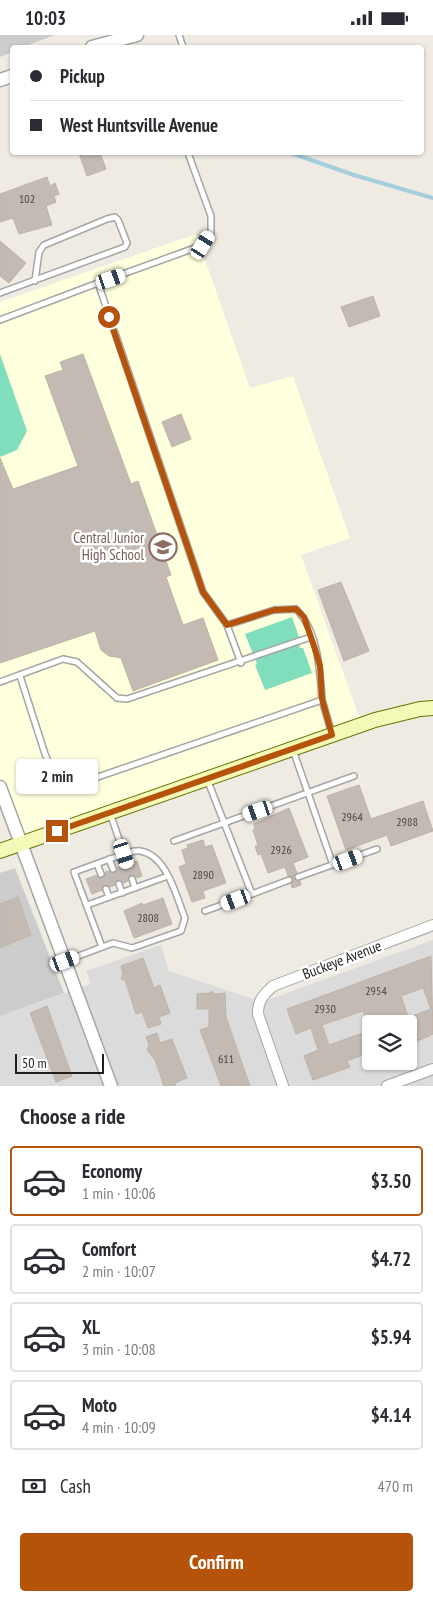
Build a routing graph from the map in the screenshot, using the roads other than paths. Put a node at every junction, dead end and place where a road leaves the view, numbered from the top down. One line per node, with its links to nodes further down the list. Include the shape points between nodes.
1 (137, 35): 2 (street)
2 (100, 45)
3 (189, 155): 5 (lane, via 211,216 211,233 203,245)
4 (35, 281): 4 (lane, via 125,247 127,243 118,220 115,217 107,219 44,245 39,251); 6 (lane)
5 (98, 283): 7 (lane); 8 (lane, via 203,592)
6 (0, 293)
7 (0, 320)
8 (227, 625): 9 (lane, via 274,610 296,609 304,617); 10 (lane)
9 (311, 637): 10 (lane); 13 (lane, via 320,666)
10 (241, 663): 11 (lane, via 127,699 117,698 77,662 63,659)
11 (20, 676): 12 (lane); 13 (lane, via 60,789)
12 (0, 682)
13 (322, 699): 15 (lane)
14 (433, 708): 15 (main road, via 375,720)
15 (332, 735): 16 (main road)
16 (293, 749): 18 (main road); 20 (lane)
17 (354, 777): 20 (lane)
18 (207, 779): 21 (main road); 22 (lane)
19 (0, 787): 24 (street)
20 (308, 793): 22 (lane); 31 (lane)
21 (110, 813): 24 (main road); 27 (lane)
22 (224, 822): 23 (lane); 42 (lane)
23 (174, 841)
24 (22, 843): 26 (main road); 48 (street)
25 (377, 849): 31 (lane)
26 (0, 851)
27 (124, 854): 28 (lane); 30 (lane); 34 (lane, via 139,851 158,860)
28 (109, 859): 29 (lane); 32 (lane)
29 (97, 864): 33 (lane); 44 (lane, via 74,872)
30 (127, 864)
31 (333, 865): 35 (lane)
32 (113, 869)
33 (101, 874)
34 (168, 876): 39 (lane); 47 (lane, via 186,918 181,931 132,948 113,943)
35 (298, 877)
36 (132, 879): 39 (lane)
37 (289, 880): 42 (lane)
38 (119, 884): 41 (lane)
39 (135, 888): 41 (lane)
40 (106, 889): 43 (lane)
41 (122, 893): 43 (lane)
42 (252, 894): 45 (lane)
43 (109, 897): 44 (lane)
44 (87, 905): 47 (lane)
45 (205, 911)
46 (433, 925): 51 (street, Buckeye Avenue, via 273,986 258,1003 261,1026)
47 (102, 947): 48 (lane)
48 (65, 961): 50 (street)
49 (433, 1069): 52 (street)
50 (111, 1086)
51 (283, 1086)
52 (387, 1086)

